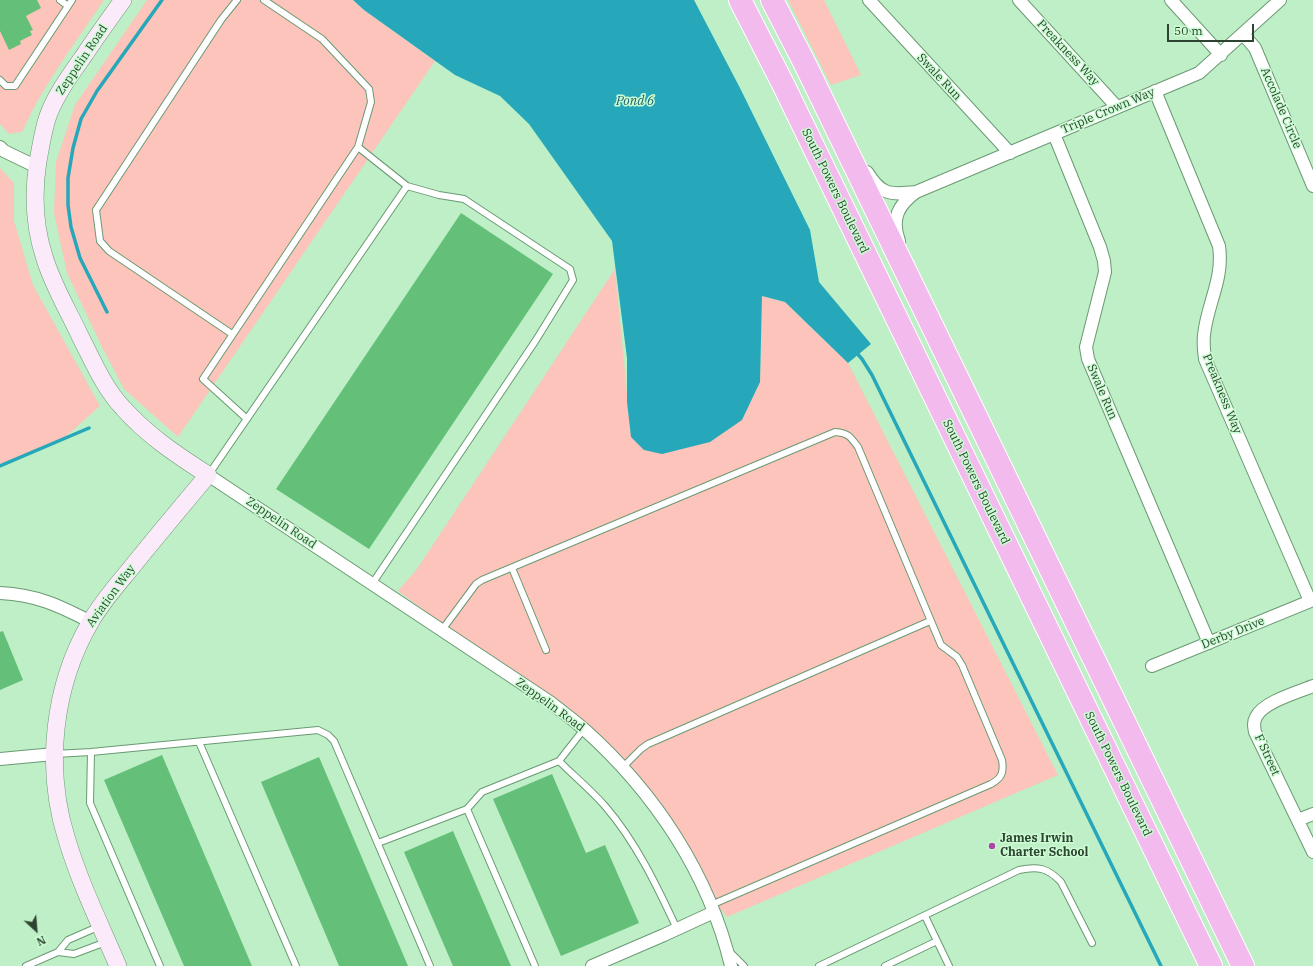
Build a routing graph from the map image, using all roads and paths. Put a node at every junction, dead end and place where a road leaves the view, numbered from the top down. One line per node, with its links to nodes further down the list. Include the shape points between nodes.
1 (60, 0): 11 (lane)
2 (123, 0): 22 (street, Zeppelin Road, via 56,98 48,117)
3 (237, 0): 26 (lane, via 221,20 96,210 100,241 109,251)
4 (264, 0): 20 (lane, via 322,39 369,89 371,102)
5 (740, 0): 74 (highway, South Powers Boulevard)
6 (772, 0): 14 (highway)
7 (869, 0): 21 (street, Swale Run)
8 (1019, 0): 17 (street, Preakness Way)
9 (1171, 0): 13 (street)
10 (1280, 0): 12 (street, Triple Crown Way)
11 (70, 3): 15 (lane, via 15,86 6,86)
12 (1243, 34): 13 (street, Triple Crown Way); 24 (street, Accolade Circle, via 1255,48)
13 (1220, 55): 16 (street, Triple Crown Way, via 1199,73)
14 (813, 79): 25 (street, Triple Crown Way, via 873,183 890,193); 27 (highway)
15 (0, 80)
16 (1155, 91): 17 (street, Triple Crown Way); 33 (street, Preakness Way, via 1219,246 1220,269 1204,333 1205,359)
17 (1118, 106): 18 (street, Triple Crown Way)
18 (1054, 134): 21 (street, Triple Crown Way); 37 (street, Swale Run, via 1104,261 1105,272 1086,347 1088,359)
19 (0, 147): 22 (street)
20 (358, 147): 23 (lane); 26 (lane)
21 (1010, 153): 25 (street, Triple Crown Way)
22 (37, 167): 29 (street, Zeppelin Road, via 36,214 44,257 54,283 100,376 122,408 149,434)
23 (408, 186): 28 (lane); 31 (lane, via 464,199 570,269 574,280)
24 (1313, 186)
25 (916, 192): 27 (street, Triple Crown Way, via 905,200 898,210 896,233)
26 (232, 334): 28 (lane, via 203,379)
27 (936, 335): 75 (highway)
28 (247, 418): 29 (lane)
29 (208, 475): 31 (street, Zeppelin Road); 35 (street, Aviation Way, via 103,603)
30 (512, 568): 34 (lane, via 827,435 835,432 845,433 858,447); 36 (lane, via 476,584); 38 (lane)
31 (372, 584): 36 (street, Zeppelin Road)
32 (0, 593): 35 (street, via 37,598)
33 (1312, 601): 37 (street, Derby Drive)
34 (930, 620): 47 (lane, via 648,744); 53 (lane, via 942,645 957,657 962,665 1002,760 1002,776 991,784)
35 (91, 622): 44 (street, Aviation Way, via 62,690 56,720)
36 (442, 630): 41 (street, Zeppelin Road, via 550,702)
37 (1209, 643): 39 (street, Derby Drive)
38 (546, 650)
39 (1152, 666)
40 (1313, 686): 50 (street, F Street, via 1271,703 1262,709 1254,723 1255,732)
41 (584, 729): 46 (lane); 47 (street, Zeppelin Road)
42 (199, 742): 43 (lane); 51 (lane, via 318,730 328,735 334,741); 65 (lane)
43 (91, 752): 44 (lane); 64 (lane, via 90,803)
44 (54, 754): 45 (street); 55 (street, Aviation Way, via 56,788 66,839)
45 (0, 759)
46 (559, 761): 48 (lane, via 482,792); 56 (lane, via 605,806 629,838)
47 (623, 768): 53 (street, Zeppelin Road, via 672,830)
48 (467, 809): 51 (lane); 67 (lane)
49 (1313, 814): 50 (street)
50 (1298, 820): 52 (street, F Street)
51 (378, 843): 66 (lane)
52 (1313, 852)
53 (713, 908): 56 (street); 60 (street, Zeppelin Road)
54 (924, 916): 57 (lane); 59 (lane, via 1019,870 1034,867 1045,869 1062,882); 71 (lane)
55 (101, 926): 58 (street, Aviation Way); 61 (lane, via 68,940)
56 (678, 929): 68 (street)
57 (937, 941): 72 (lane); 73 (lane)
58 (108, 942): 61 (lane, via 74,954); 63 (street, Aviation Way)
59 (1092, 943)
60 (727, 949): 69 (street, Zeppelin Road); 70 (lane)
61 (58, 952): 62 (lane)
62 (26, 966)
63 (118, 966)
64 (160, 966)
65 (296, 966)
66 (430, 966)
67 (535, 966)
68 (592, 966)
69 (731, 966)
70 (744, 966)
71 (819, 966)
72 (885, 966)
73 (949, 966)
74 (1211, 966)
75 (1243, 966)

